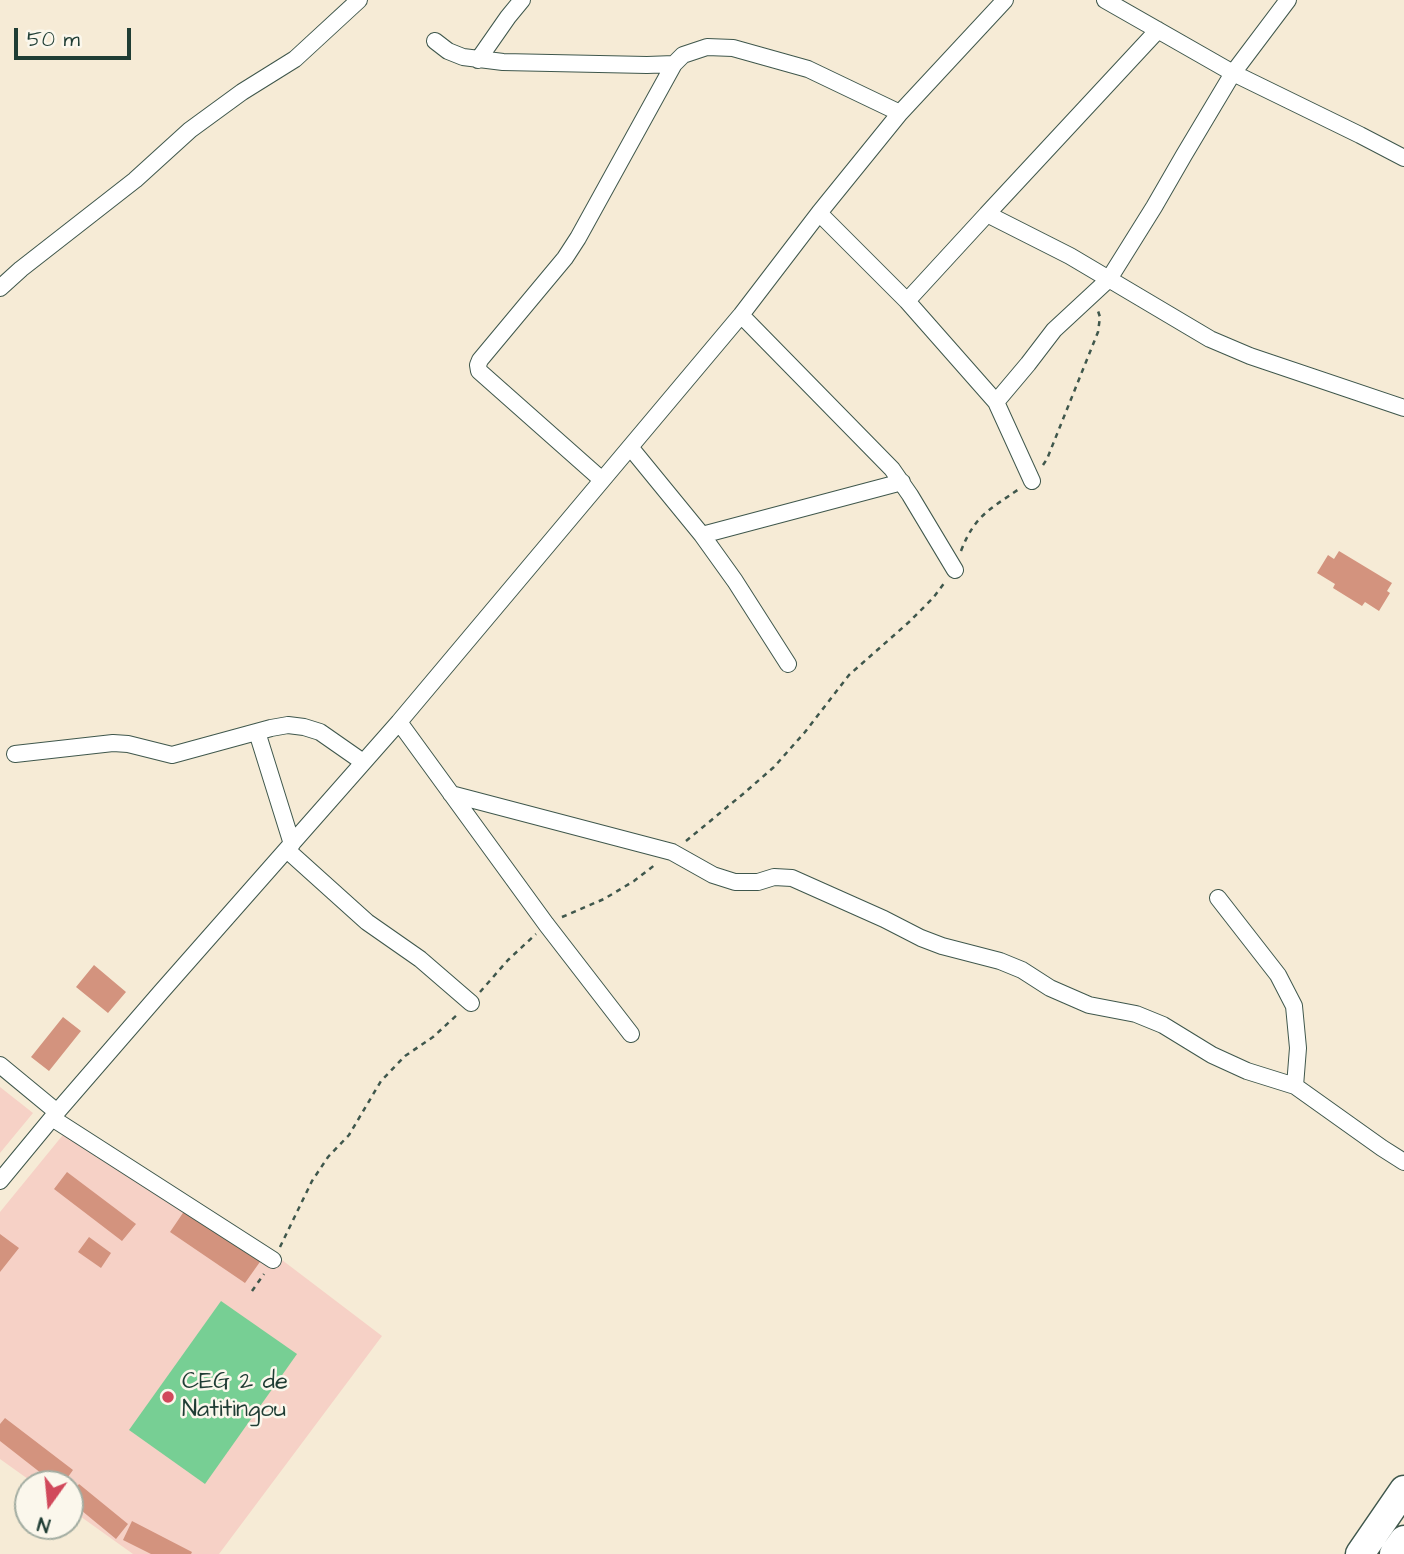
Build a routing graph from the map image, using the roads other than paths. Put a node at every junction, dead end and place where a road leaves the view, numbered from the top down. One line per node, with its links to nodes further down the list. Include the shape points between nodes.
1 (359, 0): 16 (street, via 295,59 190,130)
2 (522, 0): 8 (street)
3 (1005, 0): 11 (street)
4 (1105, 0): 6 (street)
5 (1288, 0): 10 (street)
6 (1158, 30): 10 (street); 14 (street)
7 (435, 41): 8 (street, via 447,51)
8 (478, 60): 9 (street)
9 (674, 64): 11 (street, via 706,47 733,48 808,69); 22 (street, via 565,258 478,365 479,371)
10 (1233, 73): 12 (street); 15 (street)
11 (900, 113): 13 (street)
12 (1404, 158)
13 (819, 213): 17 (street); 18 (street)
14 (987, 214): 15 (street); 17 (street)
15 (1109, 279): 19 (street, via 1054,330); 20 (street, via 1210,339)
16 (0, 288)
17 (908, 301): 19 (street)
18 (741, 315): 21 (street); 24 (street)
19 (996, 402): 23 (street)
20 (1404, 408)
21 (630, 447): 22 (street); 25 (street)
22 (602, 480): 28 (street)
23 (1032, 481)
24 (902, 482): 25 (street); 26 (street)
25 (702, 535): 27 (street)
26 (955, 570)
27 (788, 664)
28 (399, 722): 31 (street); 32 (street)
29 (257, 732): 30 (street, via 172,755 113,743); 31 (street, via 288,725 304,727 320,732); 33 (street)
30 (15, 754)
31 (363, 762): 33 (street)
32 (452, 794): 36 (street); 38 (street, via 673,852 735,883 792,878 921,938 1022,970 1089,1005 1136,1014 1163,1025 1212,1055)
33 (289, 847): 35 (street, via 367,922); 39 (street)
34 (1218, 898): 38 (street, via 1278,975 1294,1006 1298,1048)
35 (471, 1003)
36 (631, 1034)
37 (0, 1065): 39 (street)
38 (1294, 1086): 40 (street)
39 (54, 1115): 41 (street); 42 (street)
40 (1404, 1161)
41 (0, 1181)
42 (273, 1260)
43 (1404, 1490): 45 (highway)
44 (1404, 1540): 46 (highway)
45 (1360, 1554)
46 (1394, 1554)

